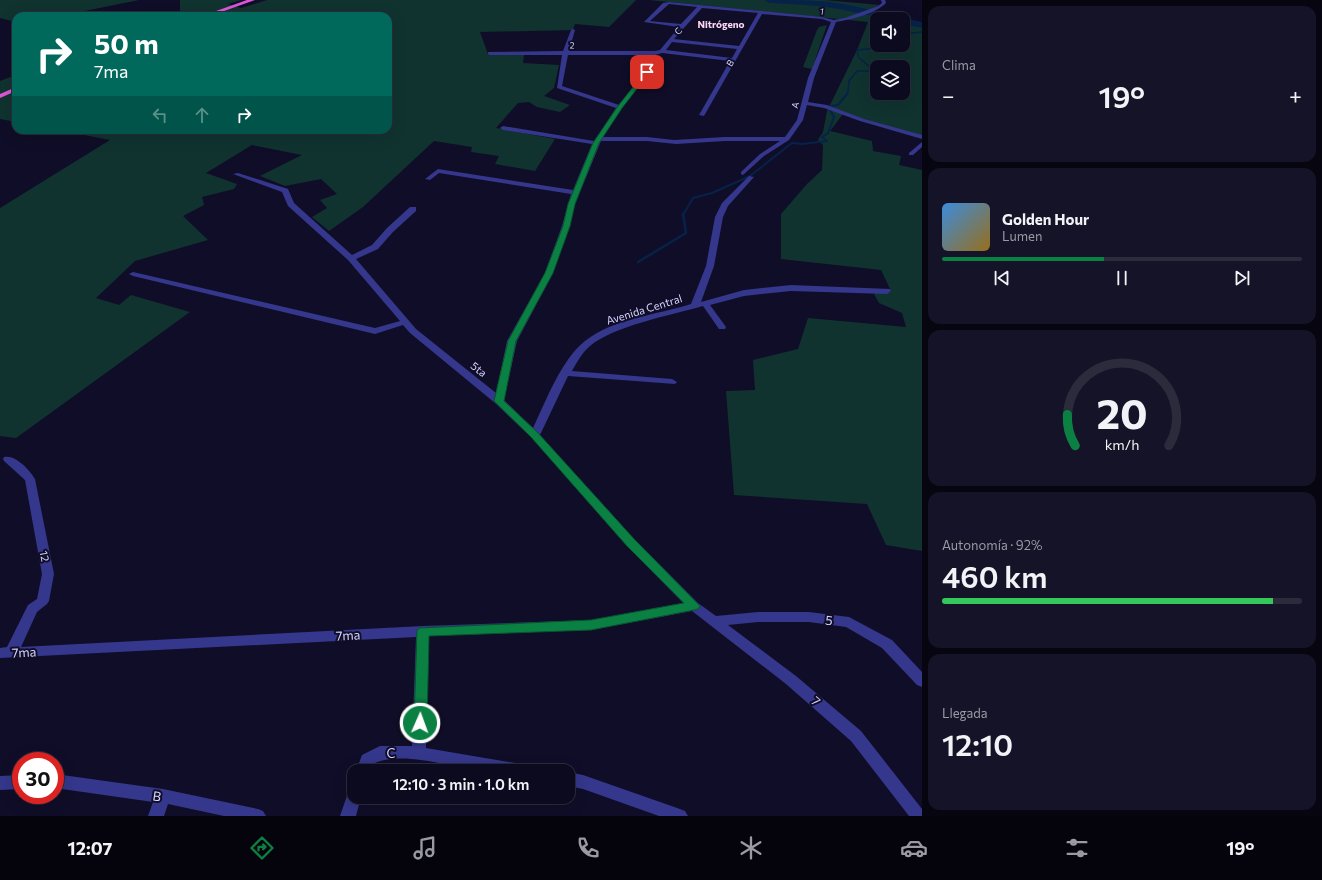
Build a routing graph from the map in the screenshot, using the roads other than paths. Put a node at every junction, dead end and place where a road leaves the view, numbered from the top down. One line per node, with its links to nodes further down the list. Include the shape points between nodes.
1 (252, 0): 5 (highway)
2 (260, 0): 6 (highway)
3 (883, 0): 8 (street, via 884,3 880,7)
4 (701, 6): 7 (street, 1); 9 (street, C); 9 (street, 1, via 665,4 646,22)
5 (217, 12)
6 (226, 12)
7 (760, 12): 8 (street, 1); 12 (street, B)
8 (834, 21): 22 (street, A, via 811,78)
9 (682, 26): 11 (street, C)
10 (573, 30): 15 (street)
11 (670, 40): 12 (street); 13 (street, C)
12 (740, 48): 16 (street, B)
13 (662, 51): 15 (street, 2); 16 (street)
14 (490, 53): 15 (street, 2)
15 (566, 53): 23 (street, via 559,87)
16 (732, 60): 24 (street, B)
17 (647, 72): 23 (street)
18 (12, 86): 19 (highway)
19 (0, 91)
20 (12, 91): 21 (highway)
21 (0, 96)
22 (805, 103): 26 (street, via 825,106 864,121); 27 (street, A, via 800,120)
23 (620, 107): 28 (street)
24 (702, 115)
25 (503, 128): 28 (street)
26 (922, 137)
27 (787, 139): 29 (street); 33 (street, A, via 762,155)
28 (597, 141): 29 (street, via 647,139); 37 (street)
29 (671, 142): 31 (street)
30 (922, 144): 32 (street)
31 (710, 147)
32 (911, 154)
33 (743, 172)
34 (236, 174): 39 (street, 5ta, via 285,191 291,204)
35 (751, 177): 43 (street, Avenida Central, via 725,205 719,217 710,266)
36 (428, 179): 37 (street, via 438,170)
37 (576, 192): 48 (street, via 549,273 512,341)
38 (412, 209): 39 (street, via 375,247)
39 (351, 258): 44 (street, 5ta)
40 (132, 274): 44 (street, via 375,331)
41 (887, 291): 42 (street, via 791,288 744,293)
42 (704, 303): 43 (street); 45 (street)
43 (695, 306): 46 (street, Avenida Central, via 605,334 588,343 574,358)
44 (405, 322): 48 (street, 5ta)
45 (722, 327)
46 (566, 373): 47 (street); 49 (street, Avenida Central)
47 (672, 382)
48 (499, 401): 49 (street, 5ta)
49 (535, 435): 51 (street, 5ta, via 631,543)
50 (8, 459): 54 (street, 12, via 30,479 48,574 43,601 32,609)
51 (694, 606): 52 (street, 7); 53 (street, 7ma, via 591,625)
52 (715, 621): 55 (street, 5, via 758,617 802,617 850,622 887,644); 69 (street, 7, via 791,680 856,736)
53 (423, 631): 54 (street, 7ma); 56 (street)
54 (5, 653)
55 (922, 681)
56 (419, 753): 57 (street, C, via 380,753 367,760); 58 (street, C)
57 (366, 764)
58 (481, 764)
59 (575, 780): 68 (street)
60 (12, 782): 61 (street)
61 (0, 783)
62 (64, 783): 63 (street, B)
63 (163, 796): 65 (street); 66 (street, B)
64 (351, 804): 67 (street)
65 (156, 816)
66 (258, 816)
67 (348, 816)
68 (680, 816)
69 (918, 816)

